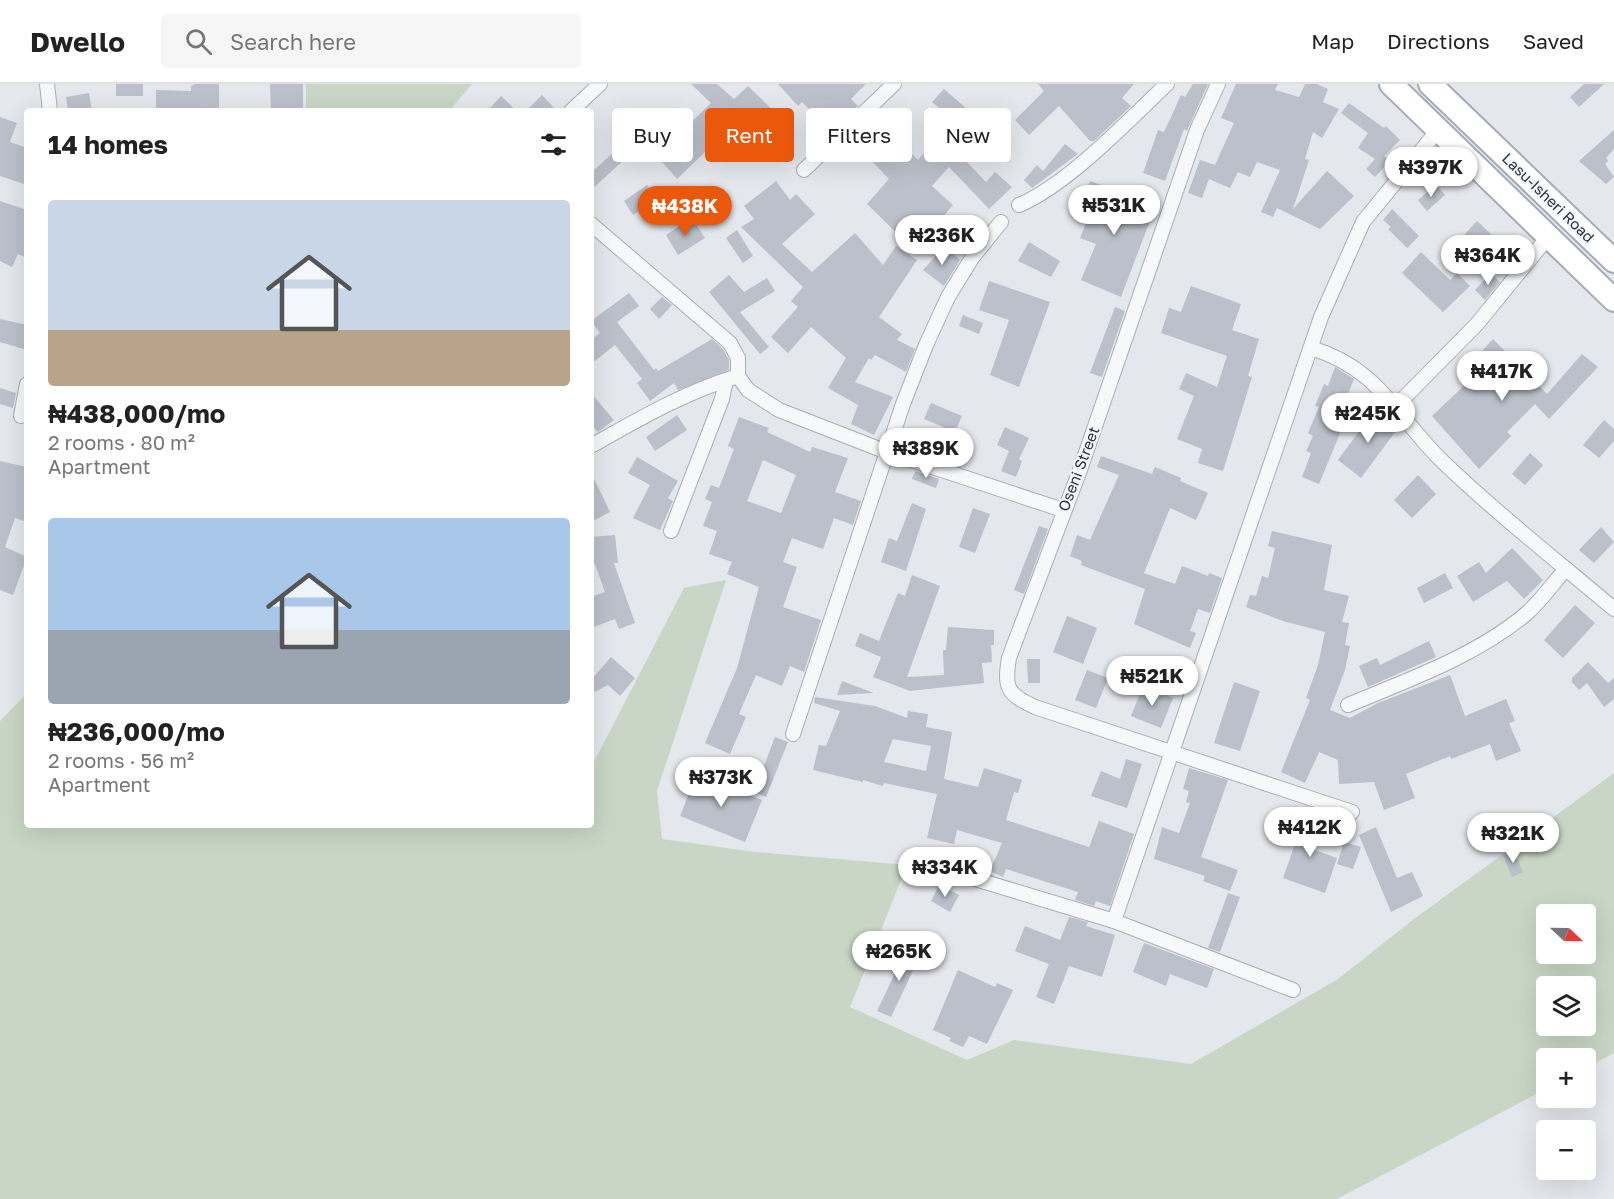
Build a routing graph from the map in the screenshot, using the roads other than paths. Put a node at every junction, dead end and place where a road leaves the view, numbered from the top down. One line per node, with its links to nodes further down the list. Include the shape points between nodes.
1 (47, 84): 8 (street)
2 (600, 84): 9 (street)
3 (894, 84): 11 (street)
4 (1167, 84): 12 (street, via 1061,180)
5 (1218, 84): 25 (street, Oseni Street, via 1197,130)
6 (1391, 84): 10 (main road, Lasu-Isheri Road)
7 (1430, 84): 16 (main road, Lasu-Isheri Road)
8 (50, 108)
9 (574, 108)
10 (1438, 130): 15 (main road, Lasu-Isheri Road); 18 (street, via 1363,222)
11 (804, 170)
12 (1019, 205)
13 (1001, 222): 24 (street, via 948,297 926,345)
14 (594, 227): 19 (street, via 730,343 738,358)
15 (1548, 237): 17 (main road, Lasu-Isheri Road); 21 (street, via 1477,324)
16 (1614, 261)
17 (1614, 300)
18 (1311, 348): 21 (street, via 1353,364); 31 (street)
19 (732, 378): 23 (street, via 705,386); 24 (street, via 779,410); 26 (street)
20 (24, 400): 22 (street)
21 (1396, 406): 27 (street, via 1440,458)
22 (21, 416)
23 (594, 444)
24 (888, 452): 25 (street); 30 (street)
25 (1063, 510): 31 (street, Oseni Street, via 1009,658 1005,680 1009,689 1016,698 1035,707)
26 (671, 531)
27 (1566, 569): 28 (street); 29 (street, via 1526,614 1496,634 1455,658)
28 (1614, 609)
29 (1348, 705)
30 (793, 734)
31 (1171, 752): 32 (street); 34 (street)
32 (1352, 812)
33 (909, 859): 34 (street)
34 (1114, 921): 35 (street)
35 (1293, 990)

